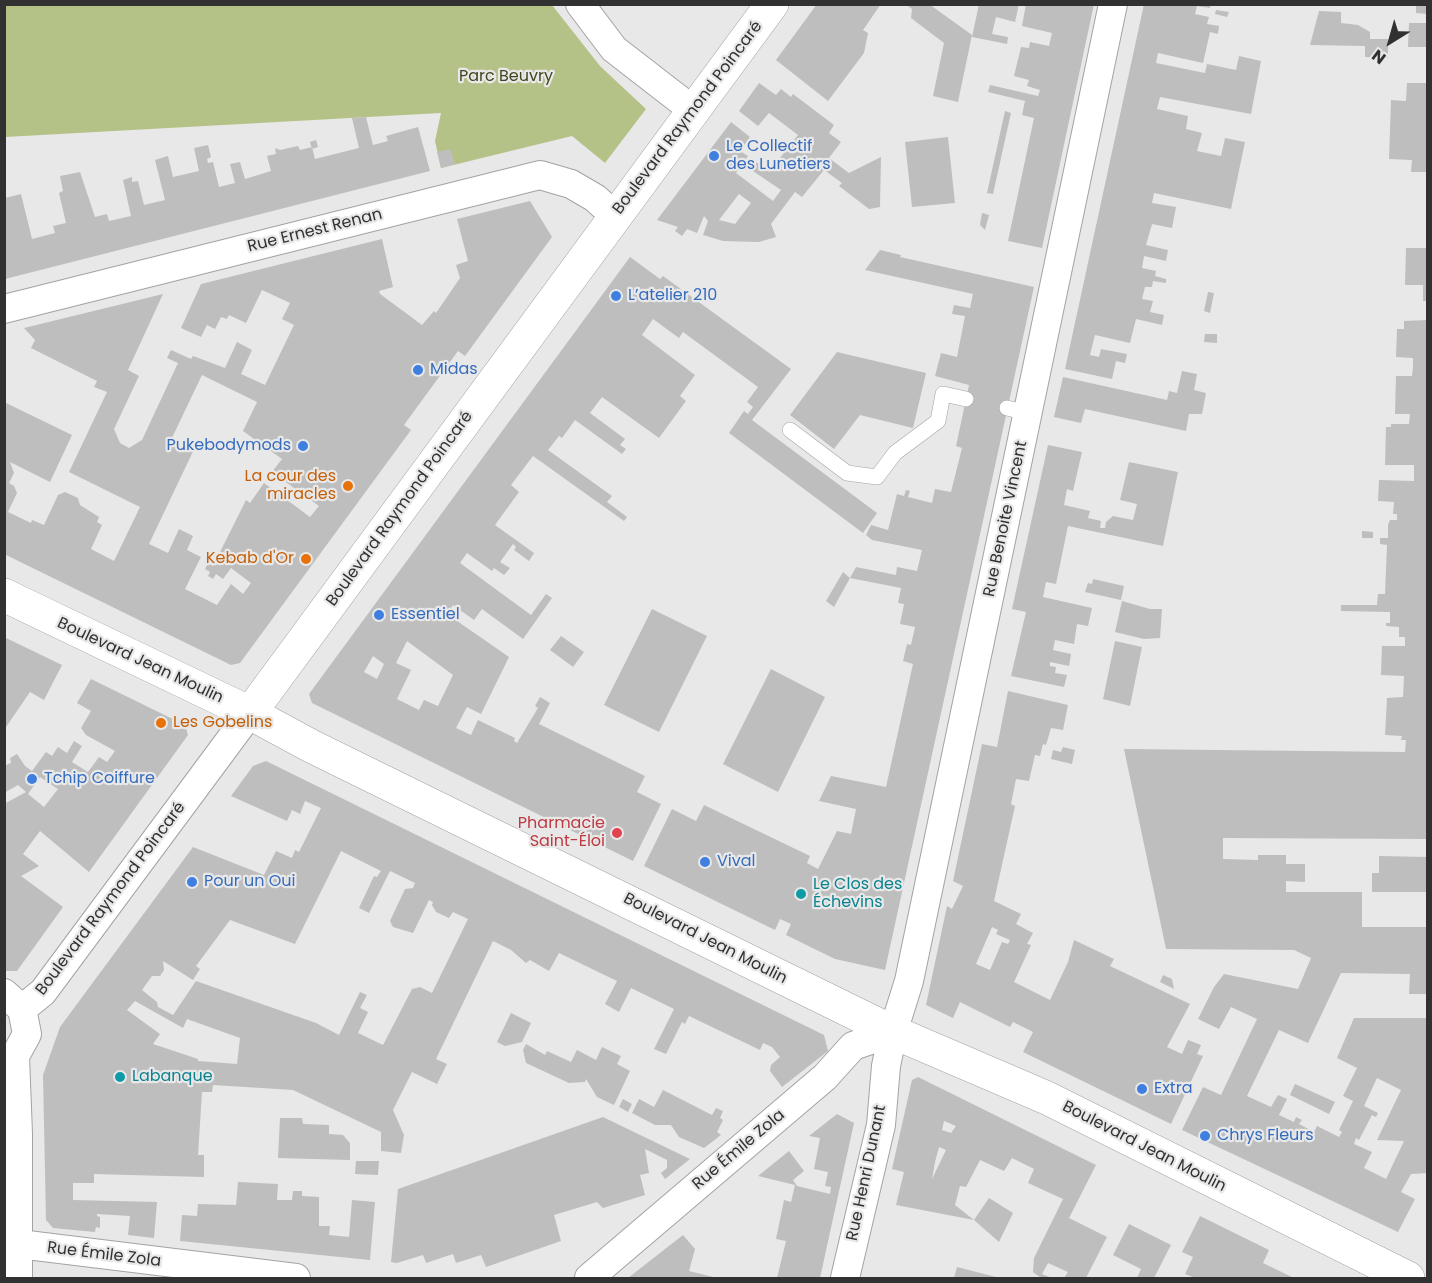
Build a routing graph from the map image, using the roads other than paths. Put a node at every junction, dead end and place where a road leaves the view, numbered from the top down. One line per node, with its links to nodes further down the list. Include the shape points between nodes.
1 (580, 4): 4 (street, via 614,48)
2 (772, 4): 4 (main road, Boulevard Raymond Poincaré)
3 (1113, 4): 12 (street, Rue Benoite Vincent, via 1018,411 909,981)
4 (693, 111): 5 (main road, Boulevard Raymond Poincaré)
5 (615, 216): 6 (street, Rue Ernest Renan, via 571,183 540,175); 10 (main road, Boulevard Raymond Poincaré)
6 (4, 309)
7 (966, 399): 8 (lane, via 943,394 938,421 895,453 877,477 847,473)
8 (790, 430)
9 (4, 595): 10 (main road, Boulevard Jean Moulin)
10 (250, 712): 11 (street, Boulevard Raymond Poincaré, via 43,992); 12 (main road, Boulevard Jean Moulin, via 311,746)
11 (13, 1001): 13 (street, via 27,1034)
12 (893, 1032): 17 (street, Rue Émile Zola, via 853,1047 825,1077); 18 (street, Rue Henri Dunant, via 881,1125); 19 (main road, Boulevard Jean Moulin, via 1047,1098)
13 (10, 1059): 14 (street)
14 (19, 1244): 15 (street); 16 (street, Rue Émile Zola)
15 (18, 1278)
16 (296, 1278)
17 (589, 1278)
18 (845, 1278)
19 (1408, 1278)

